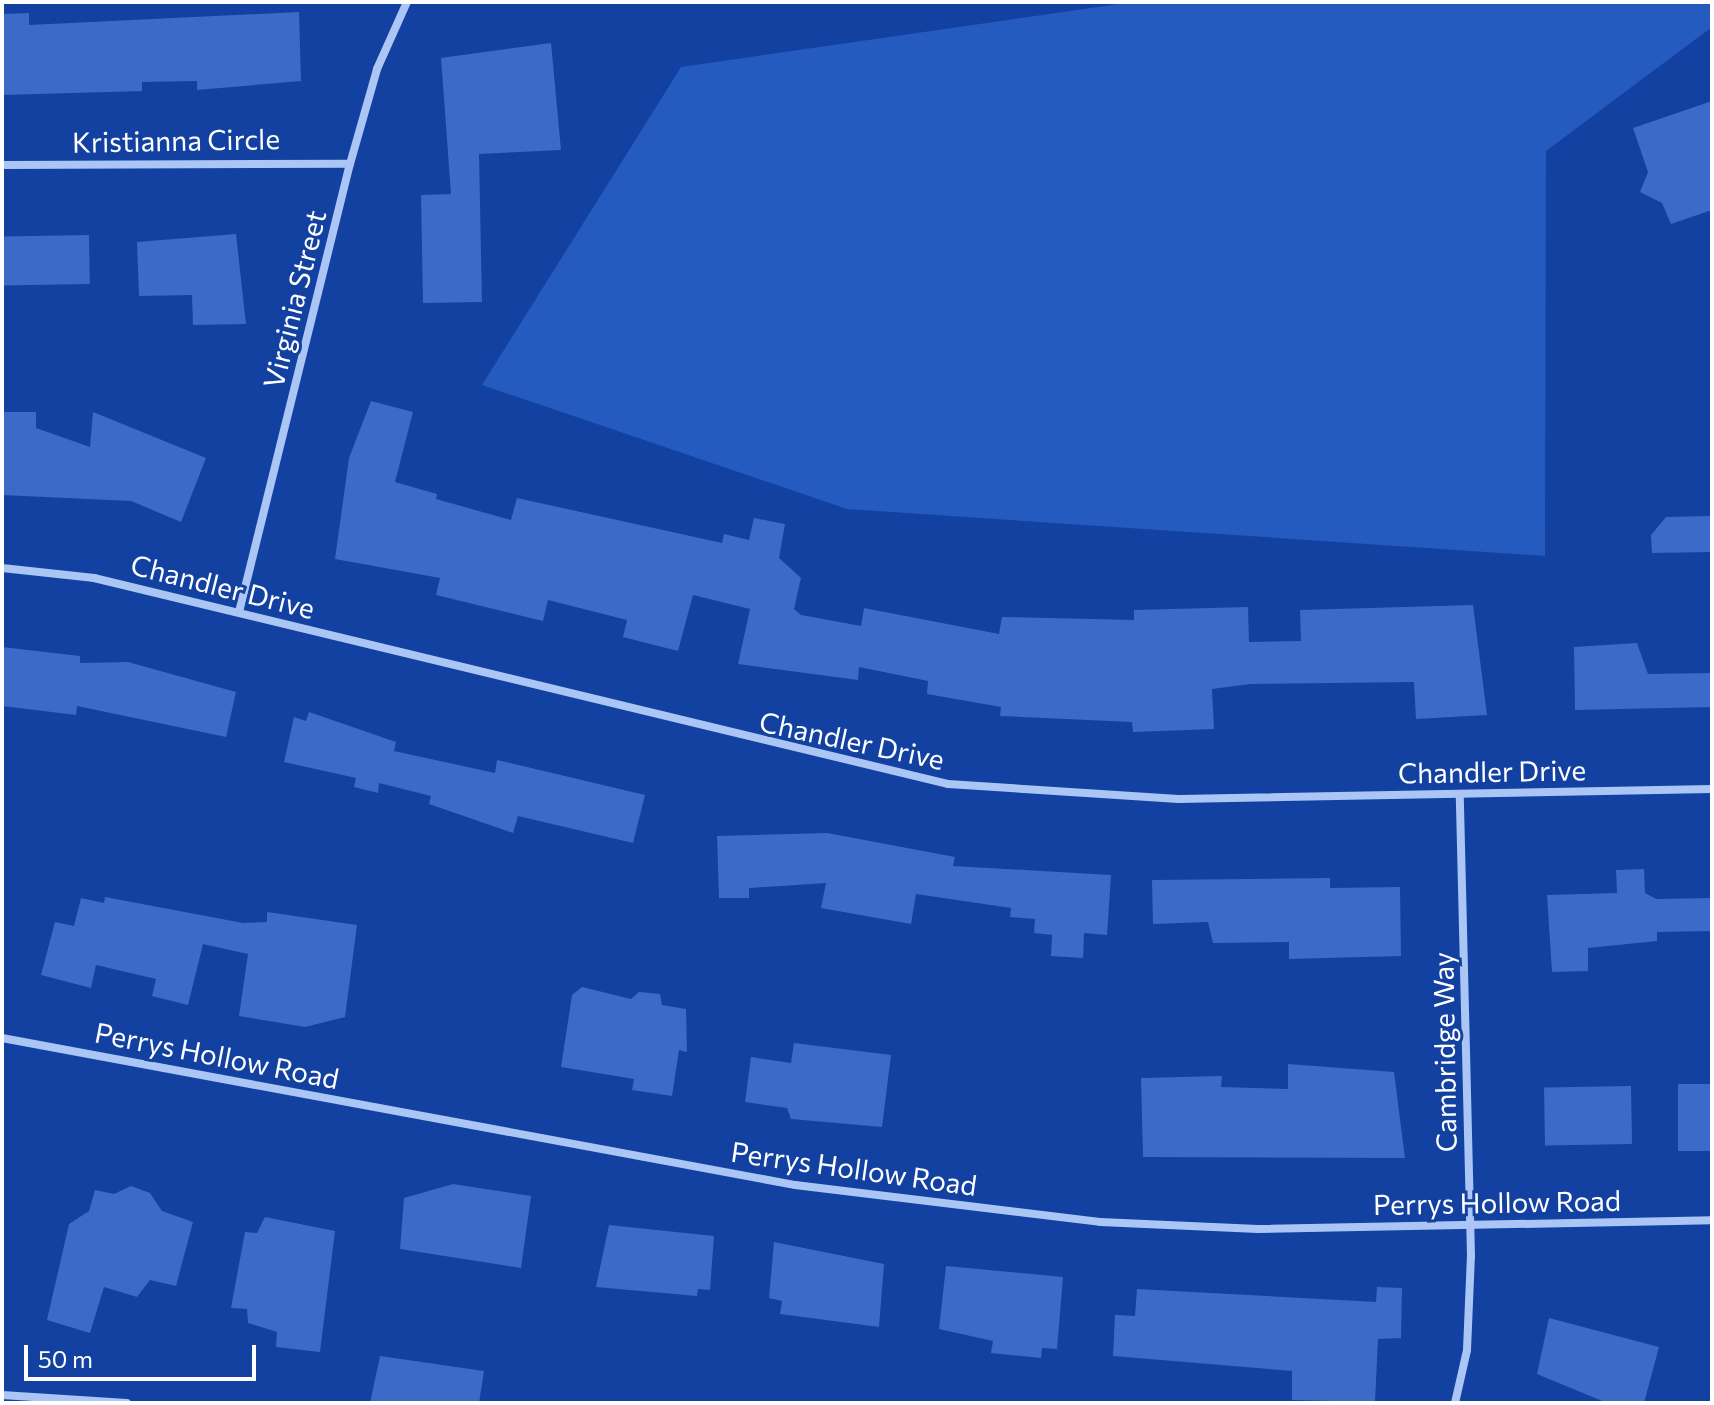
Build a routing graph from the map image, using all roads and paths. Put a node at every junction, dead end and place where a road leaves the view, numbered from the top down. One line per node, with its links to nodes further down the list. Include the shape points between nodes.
1 (407, 2): 2 (street, Virginia Street, via 377,69)
2 (350, 164): 3 (street, Kristianna Circle); 5 (street, Virginia Street)
3 (2, 165)
4 (2, 568): 5 (street, Chandler Drive, via 94,578)
5 (239, 612): 7 (street, Chandler Drive, via 798,753 948,784 1105,797)
6 (1712, 789): 7 (street, Chandler Drive)
7 (1460, 794): 10 (street, Cambridge Way)
8 (2, 1038): 10 (street, Perrys Hollow Road, via 870,1195 1148,1226)
9 (1712, 1220): 10 (street, Perrys Hollow Road)
10 (1470, 1225): 13 (street, Cambridge Way, via 1467,1350)
11 (2, 1395): 12 (street)
12 (127, 1403)
13 (1455, 1403)

